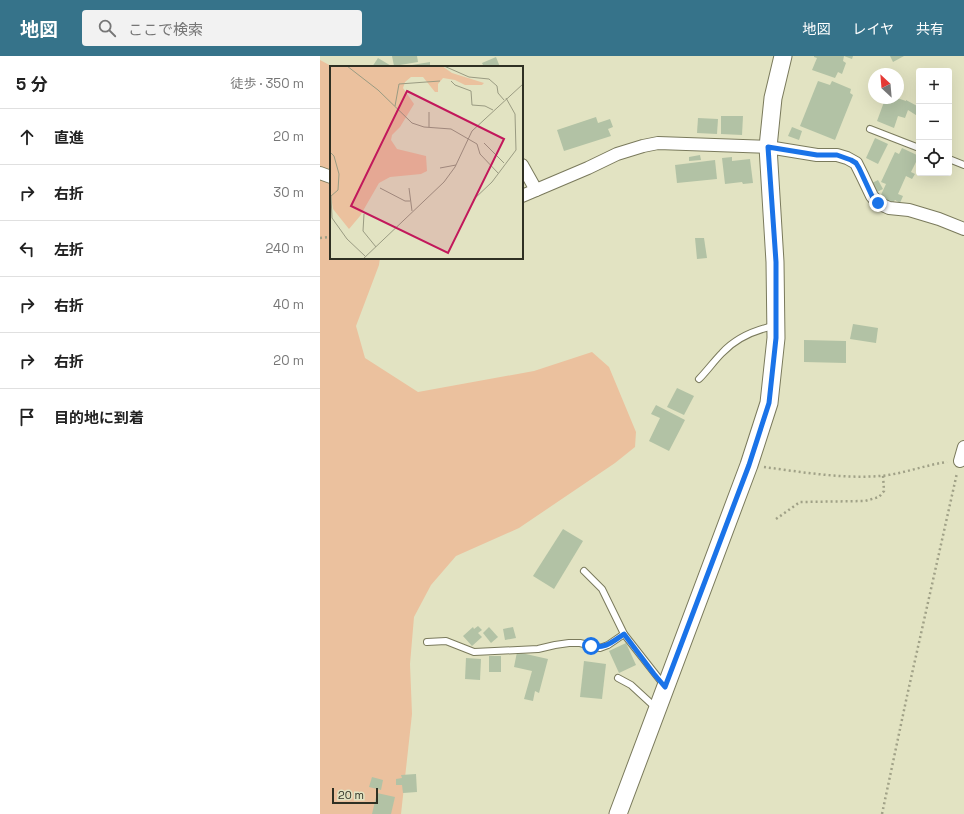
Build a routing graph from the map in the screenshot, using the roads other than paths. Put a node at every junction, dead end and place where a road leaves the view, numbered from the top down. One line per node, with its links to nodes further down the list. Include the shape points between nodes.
1 (783, 56): 3 (street, via 773,98)
2 (870, 129): 4 (lane)
3 (768, 147): 10 (street, via 658,143 617,154); 12 (street, via 847,158 856,163 878,203 889,208 909,210 939,219); 13 (street, via 775,254)
4 (916, 147)
5 (952, 160): 6 (lane)
6 (964, 165)
7 (523, 167): 10 (street)
8 (320, 173): 9 (street)
9 (330, 176)
10 (536, 190): 11 (street)
11 (523, 196)
12 (964, 229)
13 (776, 325): 14 (lane, via 746,335 722,352); 21 (street, via 769,403 749,465)
14 (699, 379)
15 (964, 447): 16 (street)
16 (960, 462)
17 (584, 571): 18 (lane, via 602,589)
18 (624, 634): 19 (lane, via 600,648 574,643 538,649 474,652 446,641); 21 (lane)
19 (427, 642)
20 (618, 678): 22 (lane, via 631,685)
21 (665, 687): 22 (street)
22 (657, 709): 23 (street)
23 (618, 814)

